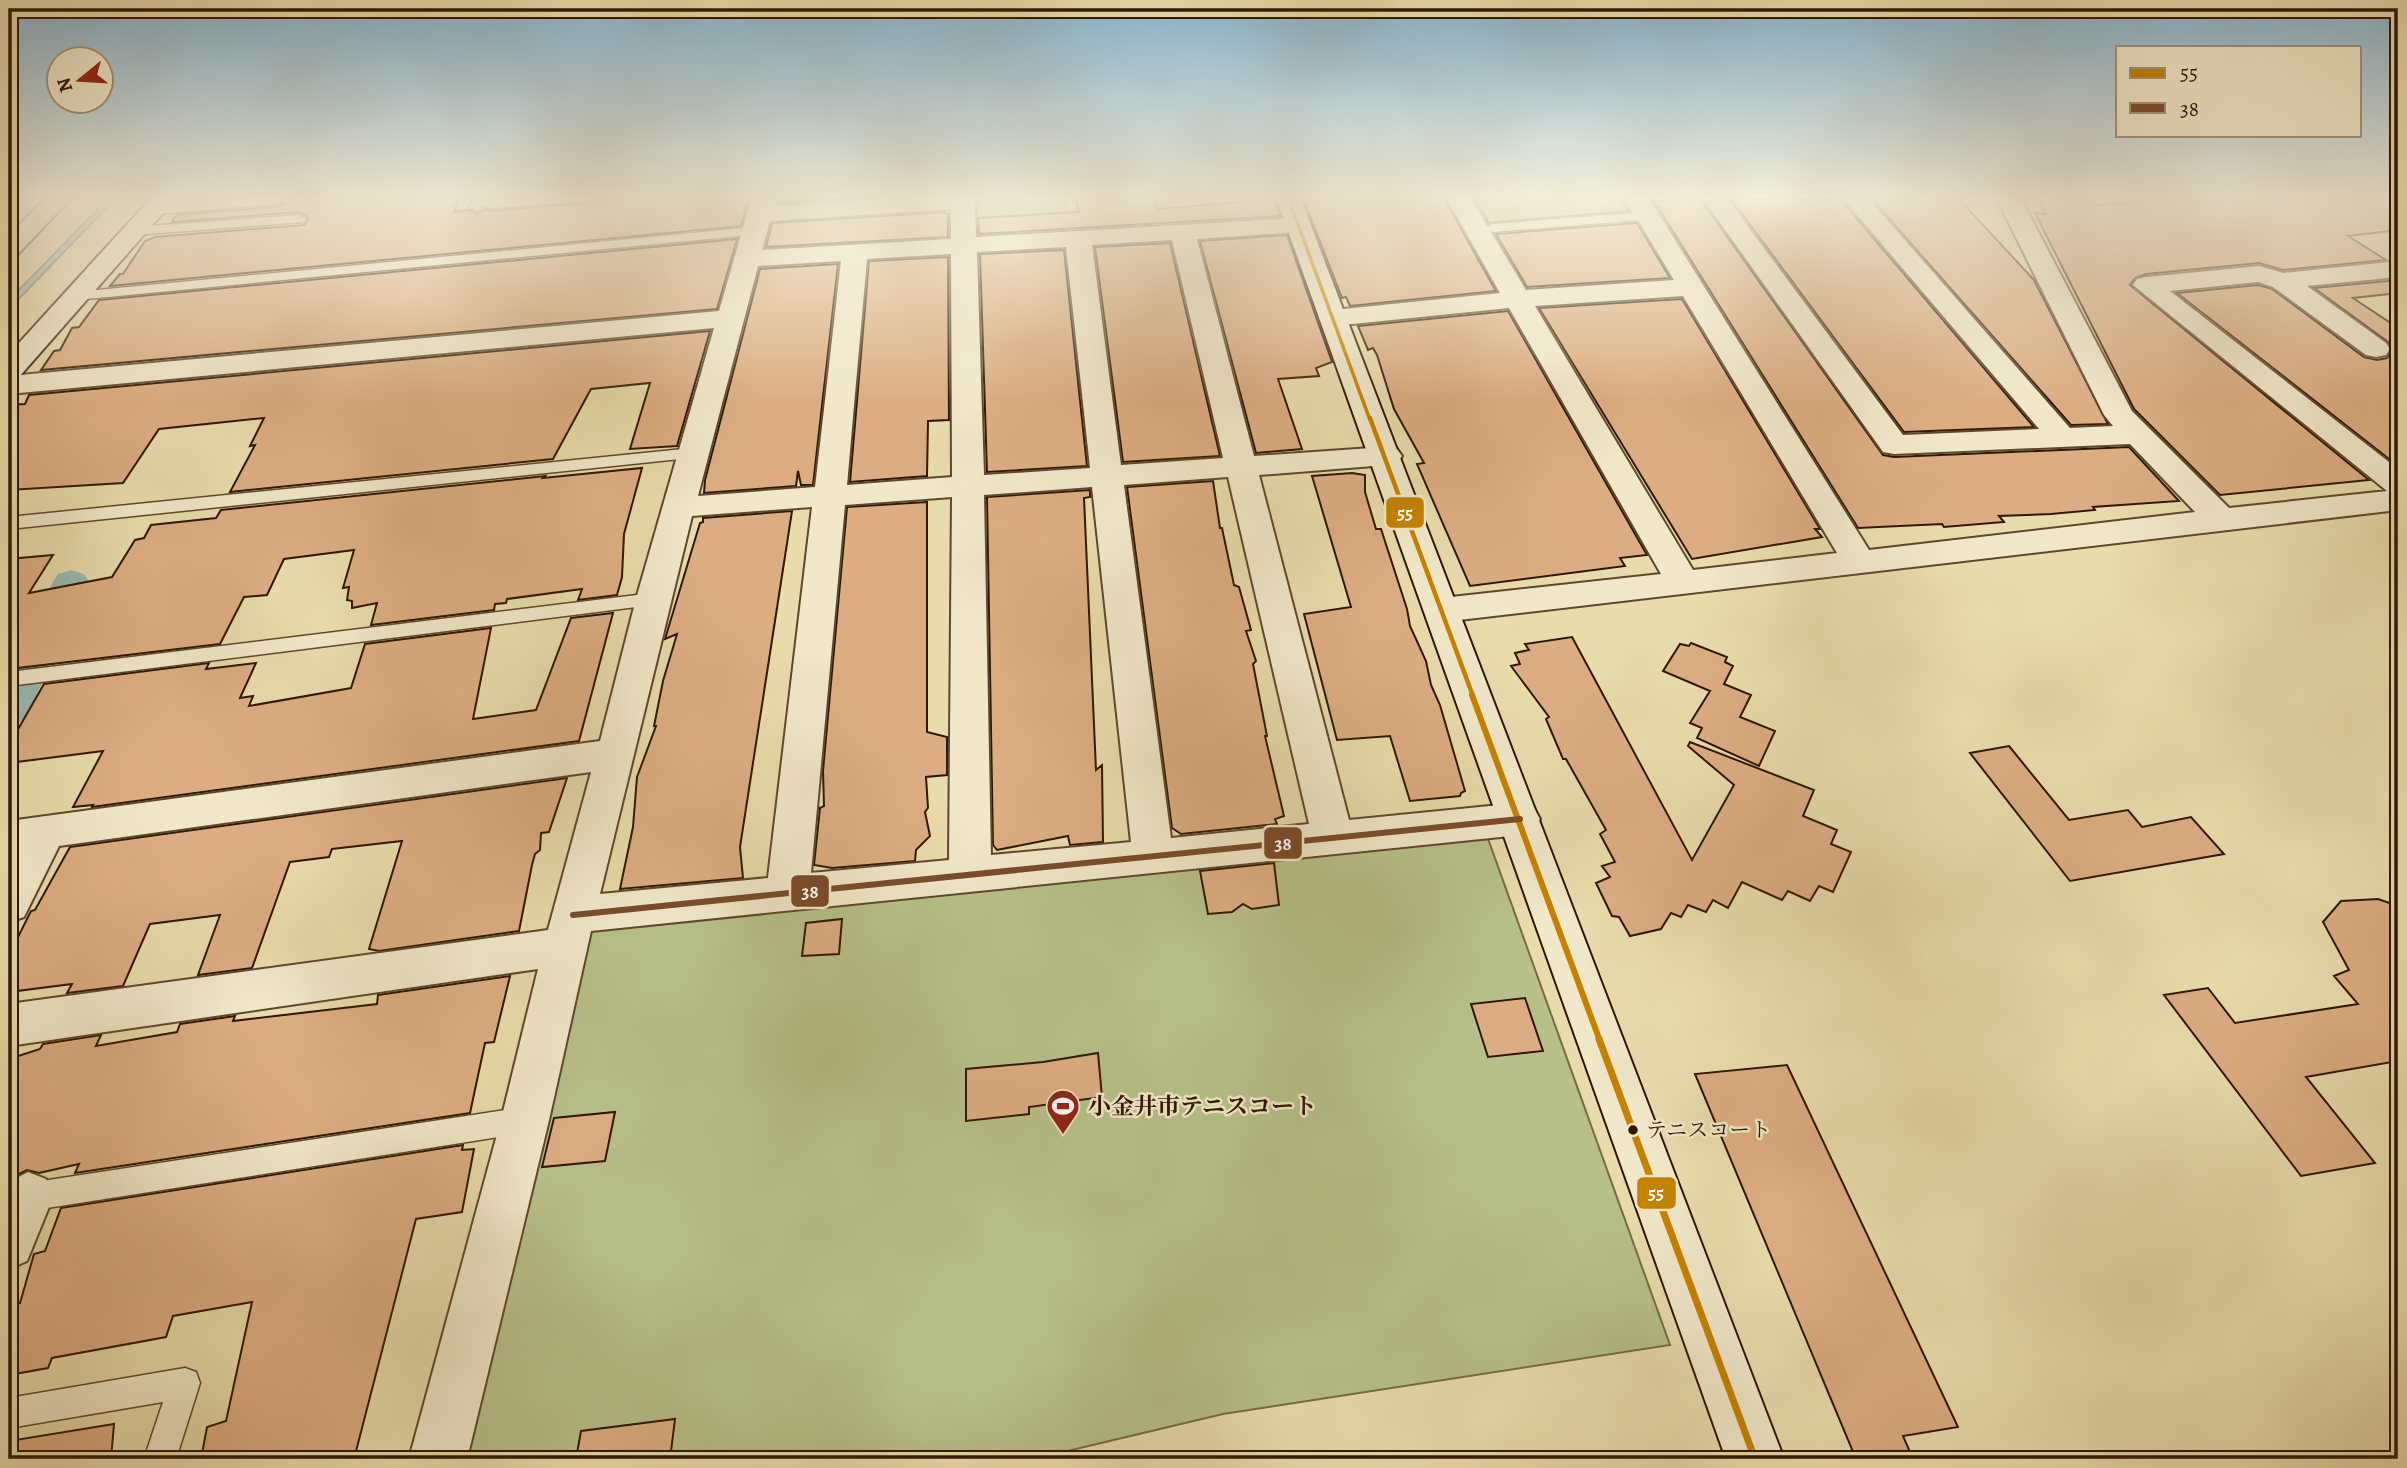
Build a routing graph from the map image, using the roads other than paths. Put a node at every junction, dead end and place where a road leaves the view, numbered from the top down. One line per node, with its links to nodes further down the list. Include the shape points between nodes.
1 (103, 266): 17 (street)
2 (368, 266): 17 (lane)
3 (746, 266): 19 (street)
4 (854, 266): 32 (street)
5 (965, 266): 31 (street)
6 (1081, 266): 29 (street)
7 (1191, 266): 28 (street)
8 (1314, 266): 20 (street)
9 (1497, 266): 18 (street)
10 (1679, 266): 16 (street)
11 (1764, 266): 25 (street, via 1894,445)
12 (1913, 266): 25 (street)
13 (2043, 266): 24 (street, via 2119,415)
14 (2396, 271): 15 (street)
15 (2282, 281): 21 (street); 30 (street, via 2259,274 2146,285)
16 (1692, 287): 18 (street); 37 (street)
17 (76, 296): 22 (street)
18 (1516, 299): 20 (street); 38 (street)
19 (732, 318): 23 (street); 26 (street)
20 (1334, 318): 27 (street)
21 (2376, 349)
22 (9, 371)
23 (9, 385)
24 (2138, 434): 25 (street); 35 (street)
25 (2062, 437)
26 (692, 453): 34 (street); 36 (lane)
27 (1386, 456): 28 (street); 40 (street)
28 (1241, 467): 29 (street); 45 (street)
29 (1107, 477): 31 (street); 46 (street)
30 (2398, 484)
31 (968, 486): 32 (street); 47 (street)
32 (829, 497): 34 (street); 48 (street)
33 (2398, 500): 35 (street)
34 (679, 507): 39 (street)
35 (2221, 519): 37 (street)
36 (9, 523)
37 (1860, 563): 38 (street)
38 (1684, 584): 40 (street)
39 (653, 599): 41 (lane); 42 (street)
40 (1442, 610): 43 (street)
41 (9, 679)
42 (616, 754): 44 (street); 50 (street)
43 (1520, 819): 45 (street); 58 (street)
44 (27, 835): 49 (street)
45 (1333, 838): 46 (street)
46 (1153, 856): 47 (street)
47 (970, 874): 48 (street)
48 (788, 893): 50 (street)
49 (9, 904)
50 (569, 930): 51 (street); 52 (street)
51 (9, 1025)
52 (525, 1120): 53 (lane); 57 (street)
53 (18, 1198): 54 (street)
54 (9, 1243)
55 (9, 1413): 56 (lane, via 185,1383)
56 (160, 1459)
57 (438, 1459)
58 (1755, 1459)

